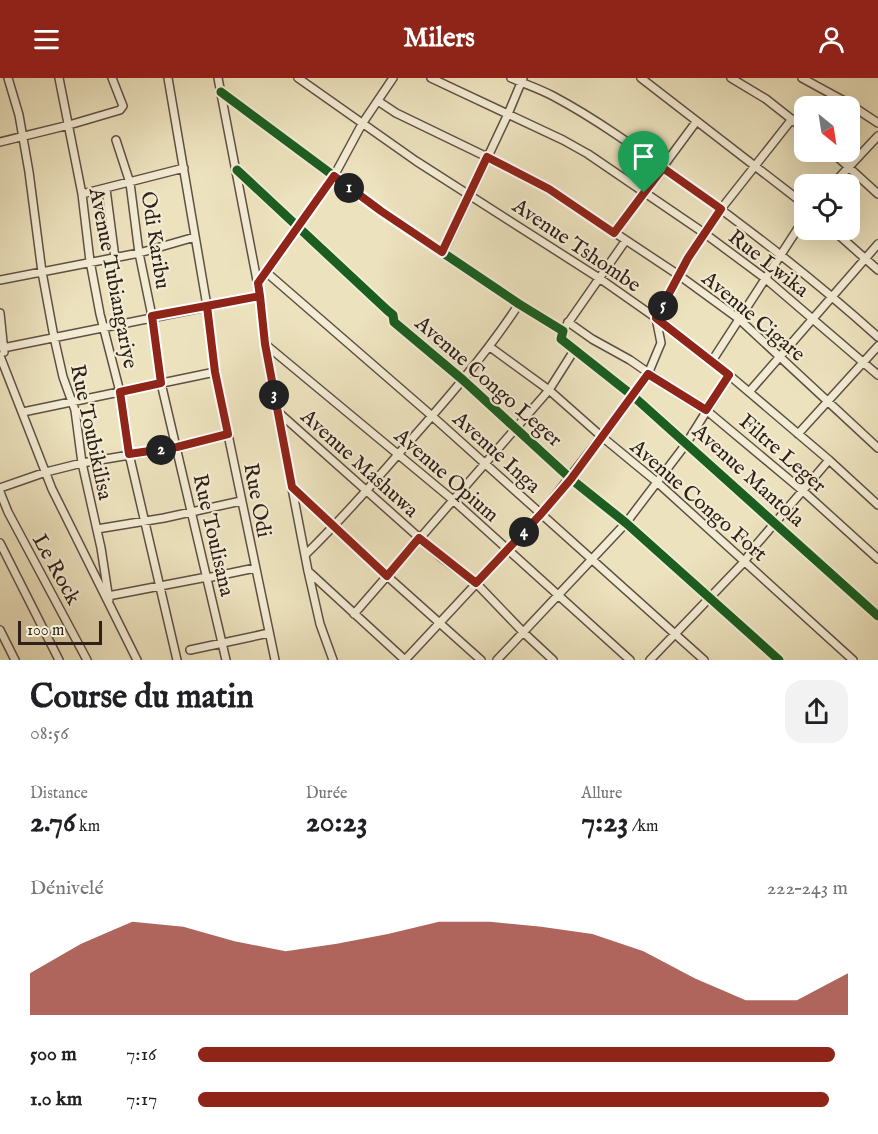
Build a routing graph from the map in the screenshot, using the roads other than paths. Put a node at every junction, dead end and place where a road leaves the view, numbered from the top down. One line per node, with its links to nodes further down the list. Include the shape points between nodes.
1 (8, 78): 23 (street, Rue Toubikilisa)
2 (59, 78): 22 (street, Avenue Tubiangariye)
3 (112, 78): 22 (street, via 122,108)
4 (168, 78): 31 (street, Rue Odi)
5 (218, 78): 15 (street)
6 (227, 78): 15 (street)
7 (298, 78): 21 (street, Avenue Tshombe)
8 (393, 78): 16 (street)
9 (431, 78): 17 (street, Rue Lwika)
10 (511, 78): 14 (street)
11 (641, 78): 19 (street)
12 (731, 78): 18 (street)
13 (802, 78): 20 (street)
14 (522, 80): 17 (street); 32 (street, via 600,124)
15 (220, 89): 33 (street); 35 (street, Avenue Mantola)
16 (378, 101): 21 (street); 27 (street, Avenue Cigare)
17 (508, 114): 27 (street); 38 (street, Rue Lwika, via 588,154)
18 (792, 119): 29 (street)
19 (696, 122): 29 (street); 32 (street)
20 (878, 123)
21 (362, 124): 35 (street); 41 (street, Avenue Tshombe)
22 (69, 125): 23 (street); 39 (street, Avenue Tubiangariye)
23 (23, 136): 26 (street); 59 (street, Rue Toubikilisa)
24 (878, 136): 30 (street)
25 (116, 140): 36 (street, Odi Karibu)
26 (0, 142)
27 (487, 157): 41 (street); 45 (street, Avenue Cigare, via 549,189)
28 (844, 162): 30 (street)
29 (754, 166): 42 (street); 43 (street)
30 (849, 166): 34 (street); 40 (street)
31 (184, 168): 36 (street); 48 (street, Rue Odi)
32 (663, 168): 38 (street); 43 (street)
33 (237, 171): 44 (street, Avenue Congo Leger); 65 (street)
34 (842, 174)
35 (334, 176): 44 (street); 52 (street, Avenue Mantola)
36 (130, 183): 37 (street); 53 (street, Odi Karibu)
37 (106, 189): 39 (street); 55 (street)
38 (644, 193): 45 (street); 46 (street, Rue Lwika)
39 (82, 194): 57 (street, Avenue Tubiangariye)
40 (878, 194)
41 (470, 195): 52 (street); 62 (street, Avenue Tshombe)
42 (794, 196)
43 (721, 209): 46 (street); 54 (street)
44 (299, 227): 60 (street); 92 (street, Avenue Congo Leger, via 393,315 394,322)
45 (614, 233): 49 (street, Avenue Cigare)
46 (704, 233): 61 (street); 63 (street, Rue Lwika)
47 (794, 234): 54 (street)
48 (195, 237): 53 (street); 69 (street, Rue Odi)
49 (626, 240): 61 (street, Avenue Cigare); 62 (street)
50 (844, 240): 56 (street)
51 (878, 244): 56 (street)
52 (442, 252): 68 (street, Avenue Mantola)
53 (139, 253): 55 (street); 71 (street, Odi Karibu)
54 (781, 254): 63 (street); 67 (street)
55 (115, 258): 57 (street)
56 (865, 258): 58 (street); 67 (street)
57 (90, 261): 59 (street); 76 (street, Avenue Tubiangariye)
58 (878, 270)
59 (42, 272): 64 (street); 78 (street, Rue Toubikilisa)
60 (266, 272): 65 (street); 103 (street, Avenue Inga)
61 (680, 276): 72 (street); 74 (street, Avenue Cigare)
62 (599, 278): 72 (street, Avenue Tshombe); 75 (street)
63 (766, 279): 73 (street, Rue Lwika); 74 (street)
64 (0, 280)
65 (258, 283): 66 (street)
66 (260, 296): 69 (street); 80 (street)
67 (833, 296): 73 (street); 79 (street)
68 (519, 304): 77 (street, Avenue Mantola); 82 (street)
69 (207, 306): 71 (street); 88 (street, Rue Odi)
70 (0, 313): 84 (street)
71 (152, 316): 76 (street); 93 (street, Odi Karibu)
72 (656, 318): 86 (street, Avenue Tshombe); 89 (street, via 661,343)
73 (812, 318): 85 (street); 87 (street, Rue Lwika)
74 (739, 319): 85 (street, Avenue Cigare); 86 (street)
75 (568, 322): 77 (street); 89 (street, Filtre Leger)
76 (103, 327): 78 (street); 95 (street, Avenue Tubiangariye)
77 (563, 331): 83 (street, Avenue Mantola, via 560,338)
78 (54, 337): 84 (street); 98 (street, Rue Toubikilisa)
79 (878, 337)
80 (265, 344): 101 (street); 112 (street, Avenue Opium)
81 (878, 346): 87 (street)
82 (490, 347): 92 (street); 94 (street, Avenue Congo Fort)
83 (575, 349): 94 (street); 97 (street, Avenue Mantola)
84 (2, 352): 102 (street)
85 (780, 357): 96 (street); 99 (street, Avenue Cigare)
86 (712, 362): 90 (street, Avenue Tshombe)
87 (863, 362): 91 (street, Rue Lwika); 99 (street)
88 (215, 372): 93 (street); 105 (street, Rue Odi)
89 (648, 374): 97 (street); 100 (street, Filtre Leger)
90 (729, 375): 96 (street, Avenue Tshombe); 100 (street)
91 (878, 375)
92 (463, 380): 103 (street); 104 (street, Avenue Congo Leger)
93 (161, 383): 95 (street); 109 (street, Rue Toulisana)
94 (549, 390): 104 (street); 107 (street, Avenue Congo Fort)
95 (120, 392): 98 (street); 111 (street, Avenue Tubiangariye)
96 (749, 392): 106 (street, Avenue Tshombe)
97 (633, 396): 107 (street); 108 (street, Avenue Mantola)
98 (72, 401): 102 (street); 114 (street, Rue Toubikilisa)
99 (828, 401): 106 (street); 110 (street, Avenue Cigare)
100 (706, 410): 108 (street); 122 (street, Filtre Leger)
101 (278, 411): 119 (street); 121 (street, Avenue Mashuwa)
102 (23, 412): 116 (street)
103 (432, 416): 112 (street); 115 (street, Avenue Inga)
104 (517, 427): 115 (street); 117 (street, Avenue Congo Leger)
105 (228, 434): 109 (street); 124 (street, Rue Odi)
106 (798, 434): 113 (street, Avenue Tshombe)
107 (601, 436): 117 (street); 118 (street, Avenue Congo Fort)
108 (686, 444): 118 (street); 129 (street, Avenue Mantola)
109 (177, 447): 111 (street); 126 (street, Rue Toulisana)
110 (878, 448)
111 (129, 454): 114 (street); 128 (street, Avenue Tubiangariye)
112 (399, 454): 121 (street); 123 (street, Avenue Opium)
113 (829, 460): 122 (street); 125 (street, Avenue Tshombe)
114 (82, 463): 116 (street); 132 (street, Rue Toubikilisa)
115 (484, 464): 123 (street); 127 (street, Avenue Inga)
116 (46, 472): 120 (street); 147 (street)
117 (571, 479): 127 (street); 130 (street, Avenue Congo Leger)
118 (658, 483): 130 (street); 139 (street, Avenue Congo Fort)
119 (292, 487): 131 (street); 136 (street)
120 (0, 490): 160 (street, Le Rock, via 13,522)
121 (366, 491): 131 (street); 133 (street, Avenue Mashuwa)
122 (803, 491): 129 (street); 137 (street, Filtre Leger)
123 (453, 500): 133 (street); 135 (street, Avenue Opium)
124 (241, 501): 126 (street); 140 (street, Rue Odi)
125 (878, 506)
126 (192, 511): 128 (street); 143 (street, Rue Toulisana)
127 (541, 514): 135 (street); 138 (street, Avenue Inga)
128 (144, 520): 132 (street); 145 (street, Avenue Tubiangariye)
129 (776, 523): 139 (street); 150 (street, Avenue Mantola)
130 (626, 524): 138 (street); 148 (street, Avenue Congo Leger)
131 (334, 526): 136 (street); 142 (street)
132 (97, 529): 147 (street, Rue Toubikilisa)
133 (419, 538): 142 (street); 144 (street, Avenue Mashuwa)
134 (0, 543): 159 (street)
135 (508, 549): 144 (street); 146 (street, Avenue Opium)
136 (305, 555): 141 (street)
137 (878, 559)
138 (591, 560): 146 (street); 155 (street, Avenue Inga)
139 (744, 562): 148 (street); 174 (street, Avenue Congo Fort)
140 (255, 568): 143 (street); 153 (street, Rue Odi)
141 (308, 571): 149 (street); 165 (street)
142 (387, 576): 149 (street); 151 (street)
143 (207, 578): 145 (street); 156 (street, Rue Toulisana)
144 (476, 583): 151 (street); 154 (street, Avenue Mashuwa)
145 (159, 586): 147 (street); 162 (street, Avenue Tubiangariye)
146 (558, 596): 154 (street); 170 (street, Avenue Opium)
147 (108, 598): 161 (street)
148 (711, 599): 155 (street); 173 (street, Avenue Congo Leger)
149 (354, 614): 166 (street)
150 (878, 616)
151 (439, 622): 166 (street); 167 (street)
152 (0, 630): 158 (street)
153 (269, 633): 156 (street); 164 (street, Rue Odi)
154 (524, 633): 168 (street); 169 (street, Avenue Mashuwa)
155 (676, 635): 171 (street); 172 (street, Avenue Inga)
156 (222, 644): 157 (street); 163 (street, Rue Toulisana)
157 (190, 650)
158 (15, 660)
159 (59, 660)
160 (87, 660)
161 (137, 660)
162 (177, 660)
163 (226, 660)
164 (275, 660)
165 (333, 660)
166 (405, 660)
167 (481, 660)
168 (497, 660)
169 (553, 660)
170 (630, 660)
171 (650, 660)
172 (704, 660)
173 (779, 660)
174 (853, 660)

